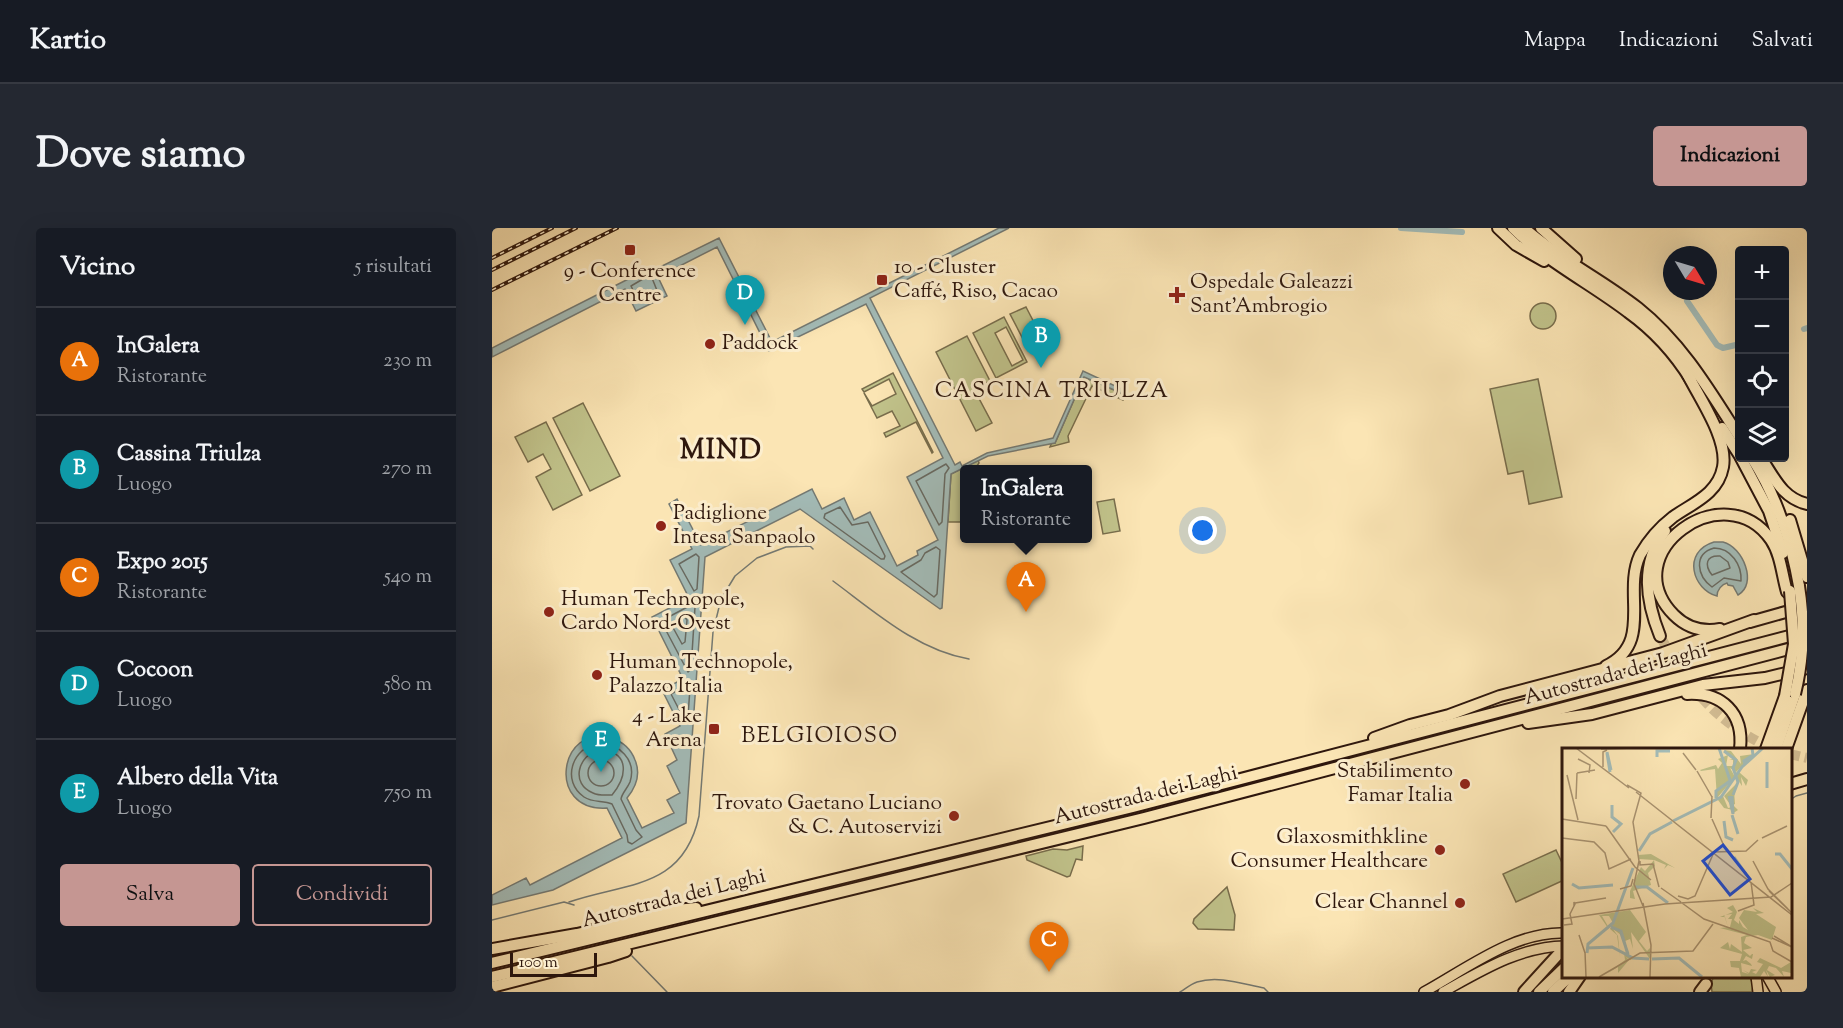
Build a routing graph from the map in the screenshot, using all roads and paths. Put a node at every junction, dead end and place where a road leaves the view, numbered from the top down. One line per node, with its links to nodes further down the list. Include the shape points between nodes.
1 (1498, 228): 5 (highway, via 1523,250)
2 (1512, 228): 5 (highway)
3 (1524, 228): 6 (highway)
4 (1540, 228): 6 (highway)
5 (1576, 278): 7 (highway, via 1644,325)
6 (1620, 295): 8 (highway, via 1683,353)
7 (1688, 375): 8 (highway); 16 (highway, via 1719,433 1724,451 1719,480)
8 (1716, 410): 9 (highway); 10 (highway); 11 (highway)
9 (1735, 426)
10 (1735, 432)
11 (1735, 447)
12 (1743, 462): 19 (highway, via 1774,523)
13 (1754, 462): 19 (highway, via 1775,502 1792,550)
14 (1761, 462): 18 (highway, via 1789,518)
15 (1762, 462): 17 (highway, via 1781,489)
16 (1696, 503): 23 (highway, via 1662,534 1650,562 1647,592); 26 (highway, via 1666,524 1640,556 1633,581 1634,628 1624,651 1607,665)
17 (1807, 504)
18 (1807, 577)
19 (1792, 590): 21 (highway, via 1776,548 1752,522 1735,516 1714,516 1693,521 1676,532 1663,550 1658,571 1661,596 1674,615 1706,631); 28 (highway, bridge); 28 (highway, bridge, via 1803,640 1800,674)
20 (1807, 606): 21 (highway)
21 (1754, 620): 26 (highway, via 1664,653)
22 (1807, 631): 35 (highway, Autostrada dei Laghi)
23 (1660, 636)
24 (1807, 645): 30 (highway, Autostrada dei Laghi)
25 (1807, 668): 29 (highway, via 1765,678 1703,685)
26 (1566, 679): 35 (highway, via 1410,725)
27 (1807, 690): 34 (highway)
28 (1790, 695): 32 (highway); 33 (highway)
29 (1633, 704): 30 (highway, via 1592,714); 31 (highway, via 1688,694 1713,697 1725,704 1737,720)
30 (1500, 725): 39 (highway, Autostrada dei Laghi)
31 (1740, 748)
32 (1766, 748)
33 (1776, 748)
34 (1786, 748)
35 (1318, 759): 38 (highway, Autostrada dei Laghi)
36 (1807, 779): 37 (highway)
37 (1792, 784)
38 (744, 902): 42 (highway, via 677,910); 44 (highway, Autostrada dei Laghi)
39 (682, 931): 46 (highway, Autostrada dei Laghi); 51 (highway, via 608,957)
40 (1562, 933): 52 (main road, via 1523,938)
41 (1561, 947): 53 (main road, via 1530,951 1500,961); 54 (highway)
42 (492, 949)
43 (1562, 957): 54 (highway)
44 (492, 963)
45 (1562, 970): 55 (highway)
46 (492, 977)
47 (1568, 977): 56 (highway)
48 (1579, 977): 57 (highway)
49 (1756, 977): 58 (main road)
50 (1768, 977): 59 (main road)
51 (492, 987)
52 (1424, 992)
53 (1443, 992)
54 (1525, 992)
55 (1539, 992)
56 (1552, 992)
57 (1569, 992)
58 (1758, 992)
59 (1776, 992)

